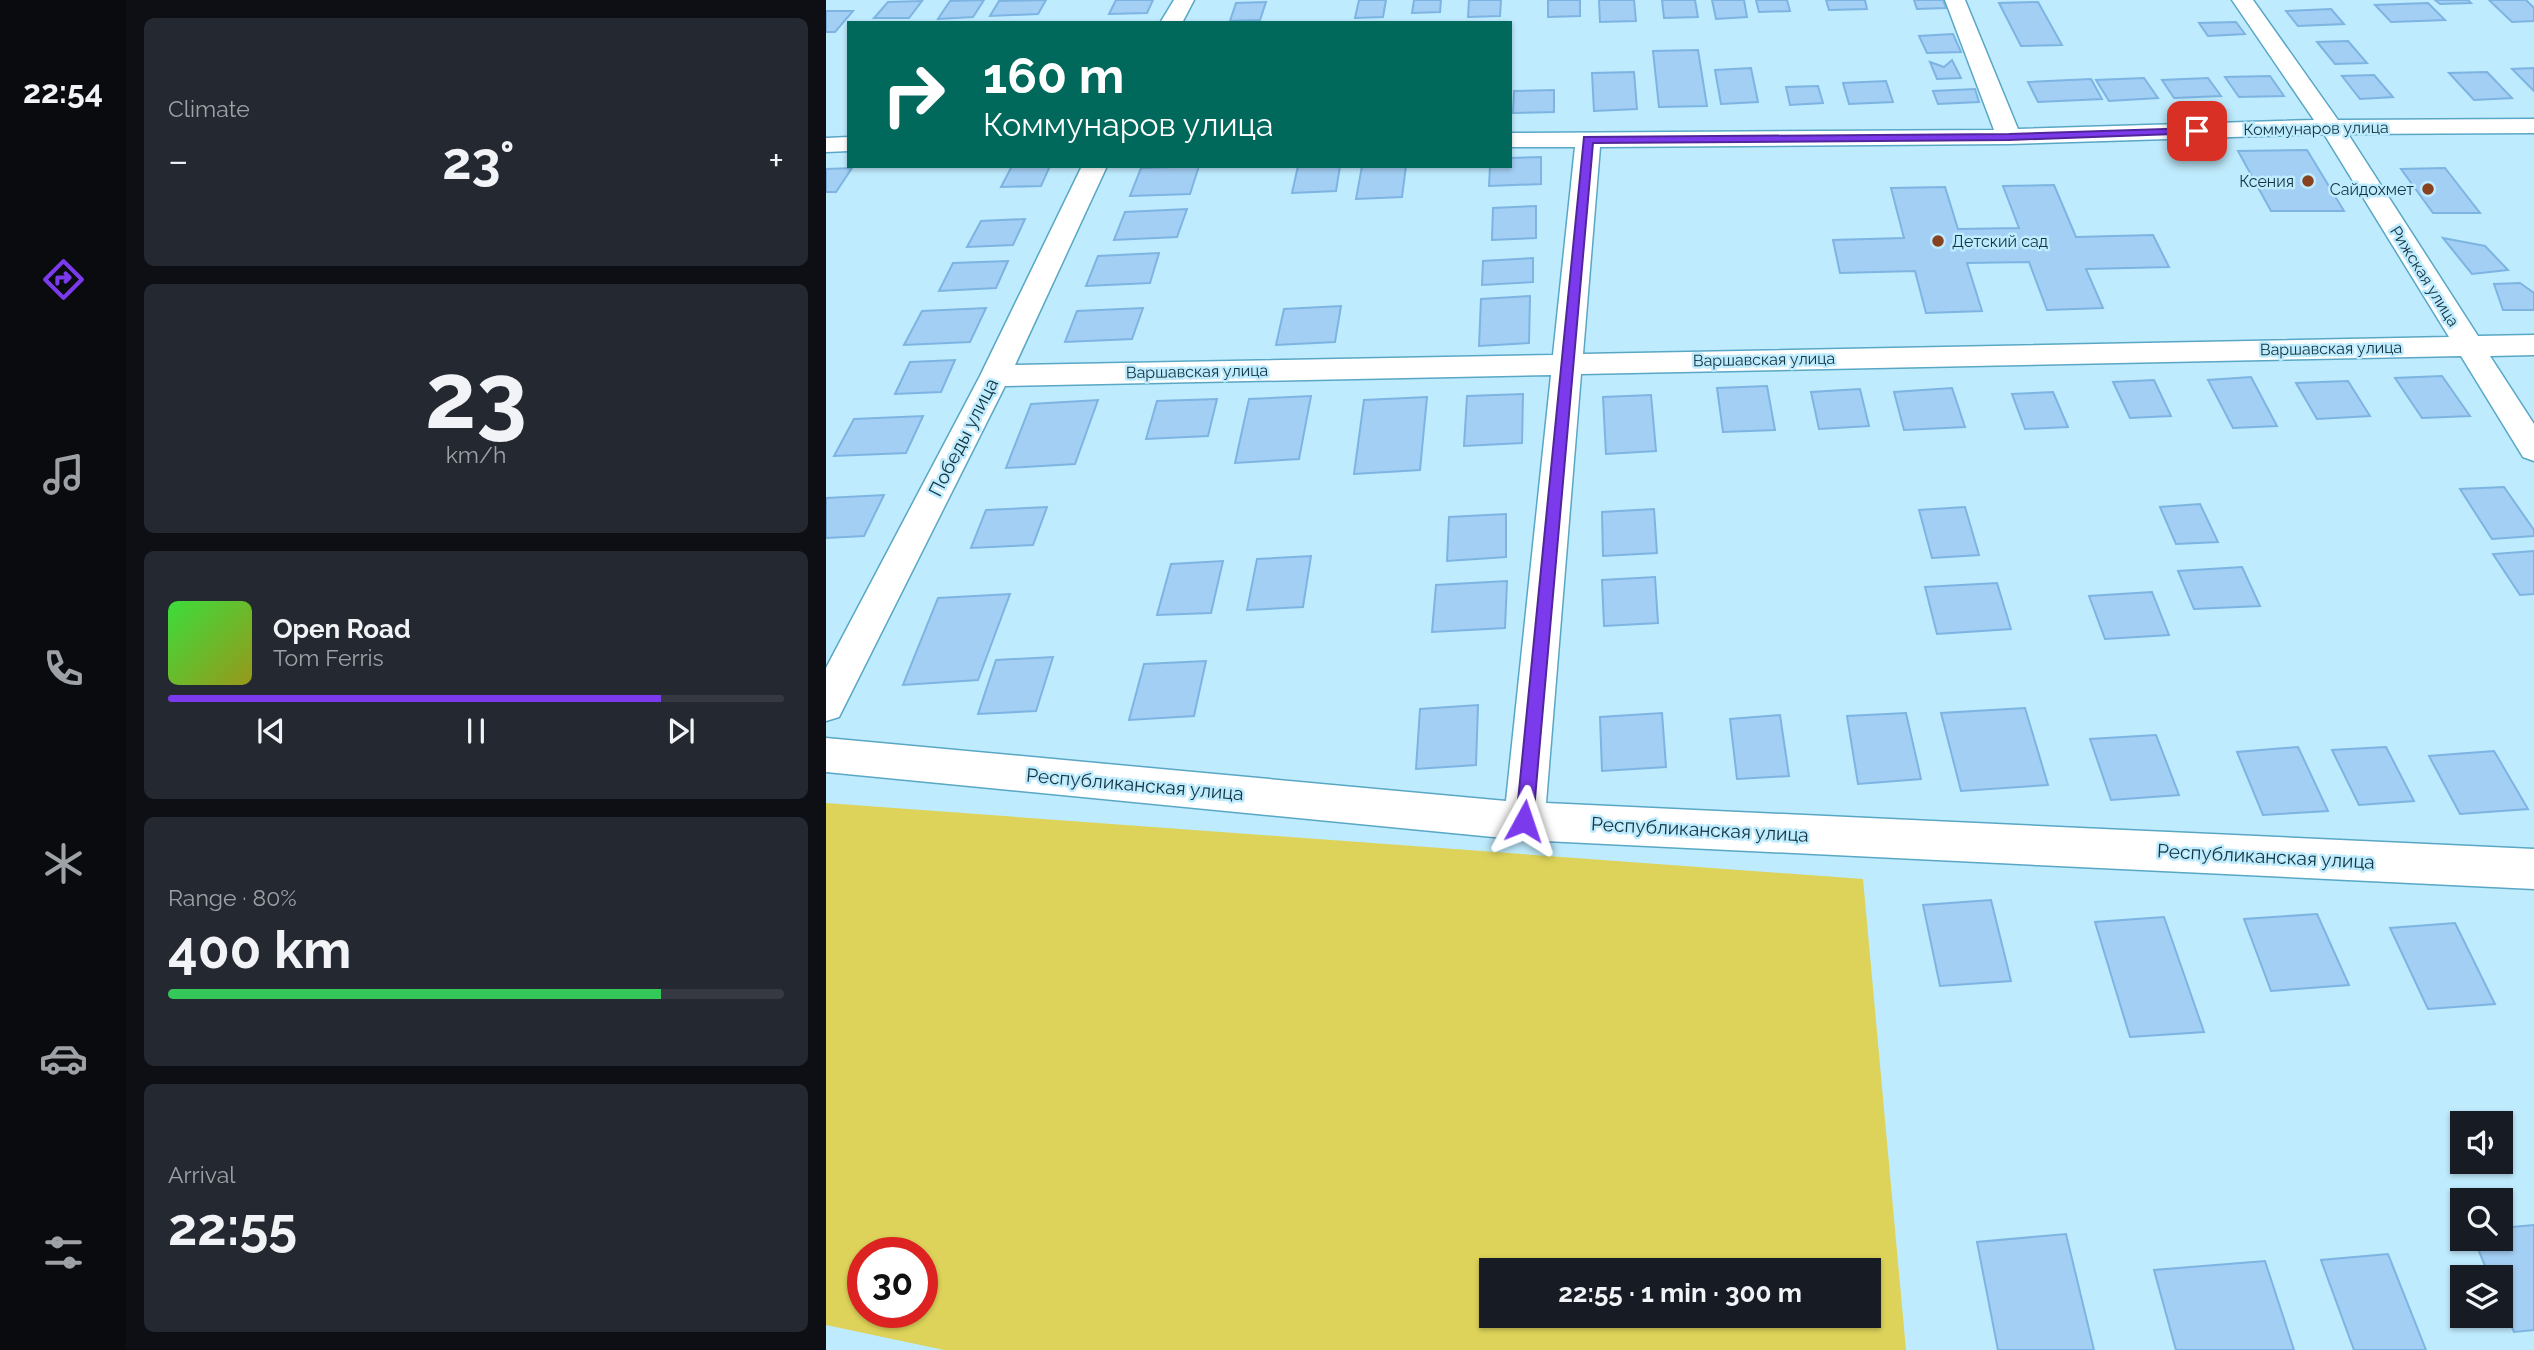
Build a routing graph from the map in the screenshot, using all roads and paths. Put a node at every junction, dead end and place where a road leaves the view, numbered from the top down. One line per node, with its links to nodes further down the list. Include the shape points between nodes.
1 (1184, 0): 4 (street)
2 (1955, 0): 7 (street)
3 (2242, 0): 6 (street, Рижская улица)
4 (1172, 21)
5 (2534, 126): 6 (street, Коммунаров улица)
6 (2330, 127): 7 (street, Коммунаров улица); 14 (street, Рижская улица)
7 (2009, 137): 9 (street, Коммунаров улица)
8 (1512, 140): 9 (street, Коммунаров улица)
9 (1588, 140): 15 (street)
10 (847, 144): 11 (street)
11 (826, 145)
12 (1094, 168): 16 (street, Победы улица)
13 (2534, 345): 14 (street, Варшавская улица)
14 (2470, 346): 15 (street, Варшавская улица); 17 (street, Рижская улица)
15 (1569, 363): 16 (street, Варшавская улица); 20 (street)
16 (995, 376): 18 (street, Победы улица)
17 (2534, 449)
18 (826, 705)
19 (826, 755): 20 (street, Республиканская улица)
20 (1524, 821): 21 (street, Республиканская улица)
21 (2534, 869)

